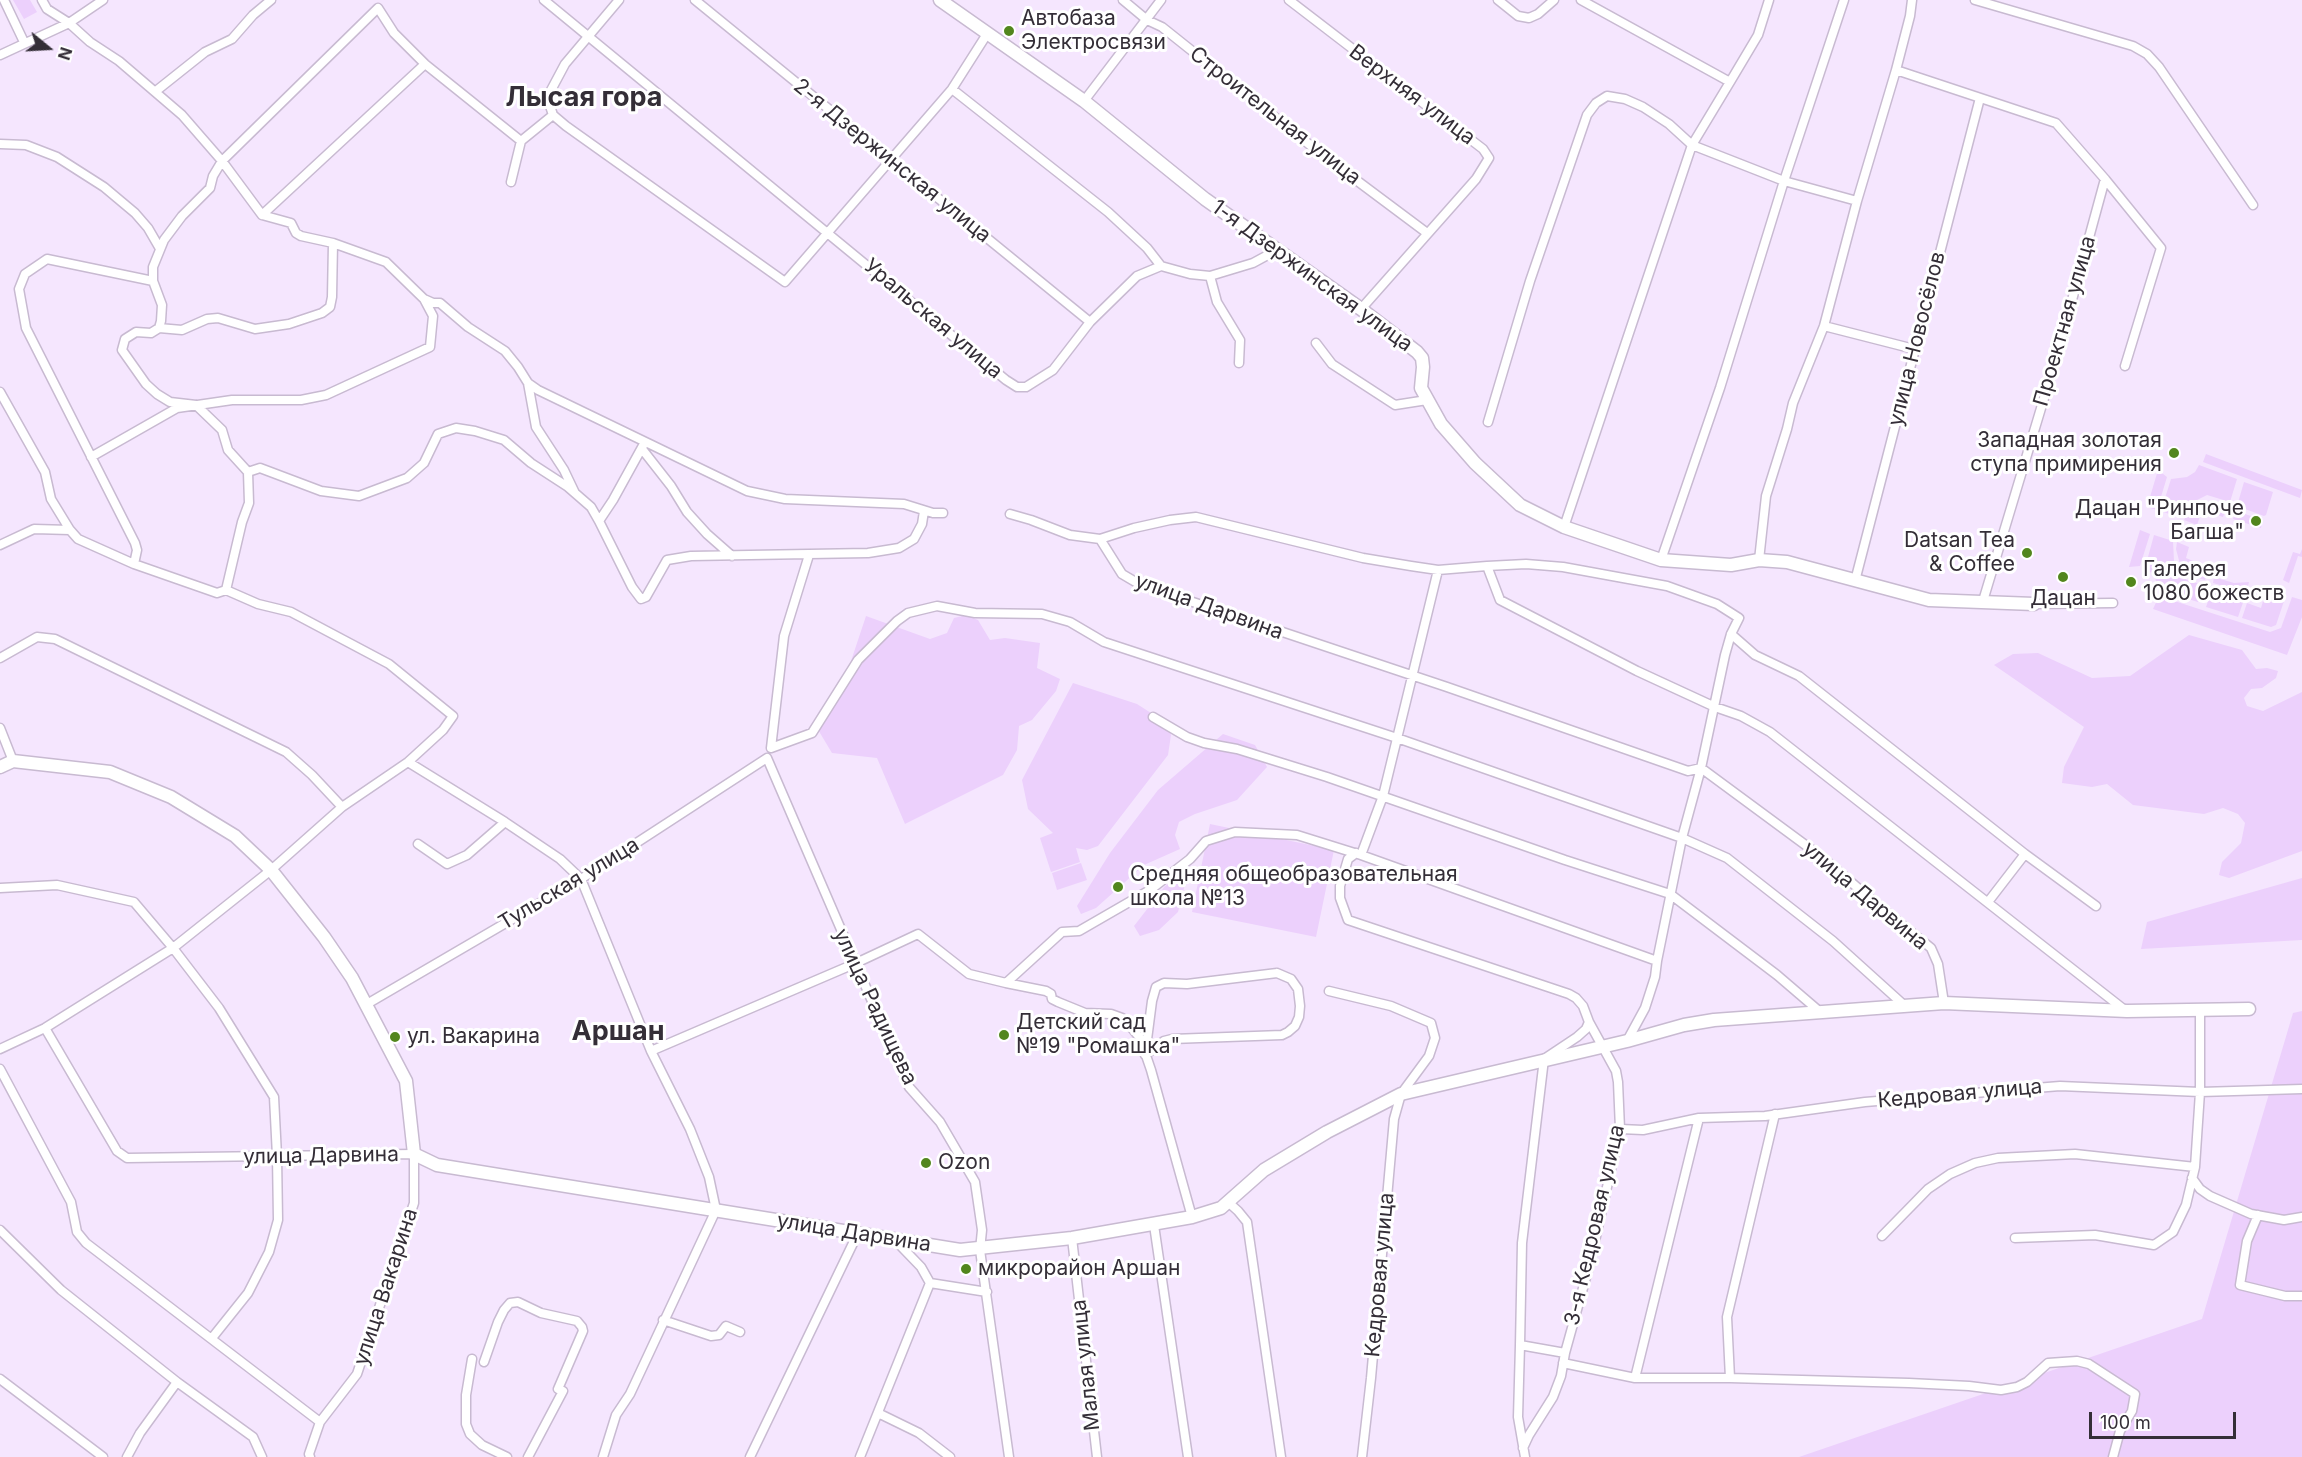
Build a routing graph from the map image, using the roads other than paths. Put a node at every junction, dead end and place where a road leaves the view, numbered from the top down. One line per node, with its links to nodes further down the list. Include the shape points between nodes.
1 (4, 0): 25 (street)
2 (42, 0): 22 (street, via 47,9)
3 (103, 0): 22 (street)
4 (271, 0): 31 (street, via 232,39 205,52)
5 (370, 0): 20 (street)
6 (544, 0): 24 (street, Уральская улица)
7 (619, 0): 24 (street)
8 (695, 0): 39 (street, 2-я Дзержинская улица)
9 (940, 0): 23 (street, 1-я Дзержинская улица)
10 (1123, 0): 21 (street, Строительная улица)
11 (1161, 0): 21 (street)
12 (1289, 0): 47 (street, Верхняя улица, via 1483,149 1489,158 1476,179)
13 (1498, 0): 14 (street, via 1518,16 1529,18)
14 (1554, 0)
15 (1581, 0): 29 (street)
16 (1769, 0): 29 (street, via 1758,35)
17 (1844, 0): 41 (street)
18 (1912, 0): 28 (street)
19 (1975, 0): 44 (street, via 2133,46 2147,54)
20 (378, 8): 27 (street, via 394,33); 38 (street)
21 (1147, 20): 33 (street); 47 (street, Строительная улица, via 1162,27)
22 (69, 23): 25 (street); 31 (street)
23 (987, 34): 30 (street); 33 (street, 1-я Дзержинская улица)
24 (589, 37): 34 (street, via 551,87 549,103); 46 (street, Уральская улица)
25 (24, 42): 26 (street)
26 (0, 55)
27 (425, 64): 35 (street); 45 (street)
28 (1896, 70): 32 (street); 43 (street)
29 (1730, 82): 37 (street)
30 (952, 89): 39 (street); 51 (street, via 1108,212)
31 (156, 91): 38 (street)
32 (1980, 98): 40 (street, via 2056,123); 60 (street, улица Новосёлов)
33 (1084, 101): 50 (street, 1-я Дзержинская улица, via 1164,168)
34 (553, 115): 35 (street); 46 (street, via 785,282)
35 (521, 141): 42 (street)
36 (0, 144): 49 (street, via 26,146 57,157 104,187 135,213)
37 (1692, 145): 41 (street); 67 (street, via 1670,124 1624,99 1607,96 1587,115 1530,281); 76 (street)
38 (222, 161): 45 (street); 49 (street, via 210,188 182,216)
39 (891, 162): 46 (street); 56 (street, 2-я Дзержинская улица)
40 (2105, 179): 62 (street, via 2161,248); 89 (street, Проектная улица)
41 (1784, 181): 43 (street); 82 (street, via 1720,388)
42 (511, 182)
43 (1857, 201): 57 (street)
44 (2253, 205)
45 (262, 215): 48 (street, via 291,223 301,236)
46 (828, 232): 56 (street, Уральская улица, via 1017,387 1026,387 1053,369)
47 (1427, 233): 55 (street, Верхняя улица)
48 (333, 243): 54 (street, via 386,262); 58 (street, via 332,297 330,307 322,313 289,324 255,329 218,318 182,330)
49 (159, 248): 53 (street)
50 (1277, 250): 52 (street, via 1253,263); 55 (street, 1-я Дзержинская улица)
51 (1161, 266): 52 (street); 56 (street, Уральская улица, via 1137,276)
52 (1210, 276): 61 (street, via 1217,302 1240,340)
53 (153, 281): 58 (street, via 162,305); 69 (street, via 47,259 25,274 19,290 26,328)
54 (424, 299): 63 (street, via 440,303 505,351); 66 (street, via 433,316 429,346 326,395 301,400 232,400)
55 (1361, 309): 65 (street, 1-я Дзержинская улица, via 1422,358 1421,388)
56 (1090, 322)
57 (1824, 326): 60 (street); 83 (street, via 1793,404 1766,496)
58 (159, 328): 66 (street, via 130,335 122,350 158,394 170,402)
59 (1316, 344): 65 (street, via 1332,364 1395,405)
60 (1914, 349): 87 (street, улица Новосёлов)
61 (1239, 363)
62 (2125, 366)
63 (528, 383): 68 (street); 71 (street, via 536,427)
64 (0, 392): 77 (street, via 45,472 51,499)
65 (1426, 400): 76 (street, 1-я Дзержинская улица, via 1475,463 1521,506)
66 (196, 405): 69 (street, via 177,408); 70 (street, via 222,430 228,450)
67 (1488, 422)
68 (644, 446): 72 (street, via 747,491 785,499 904,504); 75 (street); 81 (street, via 687,512)
69 (91, 457): 84 (street, via 135,543)
70 (248, 472): 71 (street, via 260,468 321,491 359,496 406,478 424,463 438,434 456,429 504,440); 88 (street, via 249,503)
71 (576, 494): 75 (street)
72 (924, 511): 73 (street); 80 (street, via 914,539 899,548 868,554)
73 (942, 513)
74 (1010, 514): 78 (street, via 1070,535)
75 (599, 521): 81 (street, via 641,599 646,597 667,560)
76 (1564, 527): 82 (street, 1-я Дзержинская улица)
77 (70, 530): 79 (street, via 34,529); 84 (street, via 78,539)
78 (1100, 539): 86 (street, via 1170,519 1196,517 1363,558); 94 (street, улица Дарвина, via 1122,574 1138,584)
79 (0, 545)
80 (809, 555): 81 (street); 98 (street, via 784,636 771,748 812,733 858,660 908,613 937,606 975,613 1042,614 1070,622 1104,642)
81 (732, 556)
82 (1661, 560): 83 (street, 1-я Дзержинская улица, via 1731,565)
83 (1759, 560): 87 (street, 1-я Дзержинская улица, via 1787,562)
84 (134, 564): 88 (street, via 217,593)
85 (1487, 566): 86 (street); 92 (street, via 1563,567 1667,586 1717,604 1739,618); 95 (street, via 1500,600)
86 (1438, 570): 94 (street)
87 (1855, 581): 89 (street, 1-я Дзержинская улица, via 1929,600)
88 (226, 590): 101 (street, via 258,604 291,612 343,638 389,664 453,716)
89 (1983, 601): 91 (street, 1-я Дзержинская улица)
90 (2113, 603): 91 (street, 1-я Дзержинская улица)
91 (2034, 604)
92 (1731, 634): 95 (street); 110 (street, via 1755,655 1799,676)
93 (0, 658): 105 (street, via 37,637 56,639 286,752)
94 (1413, 677): 98 (street); 103 (street, улица Дарвина, via 1688,771)
95 (1715, 707): 103 (street); 115 (street, via 1770,732)
96 (1153, 717): 104 (street, via 1204,744 1249,753)
97 (0, 728): 100 (street)
98 (1396, 738): 104 (street); 107 (street)
99 (767, 758): 112 (street, Тульская улица); 119 (street, улица Радищева)
100 (13, 761): 102 (street); 111 (street, улица Вакарина, via 110,772 171,797 235,836)
101 (408, 762): 105 (street); 106 (street)
102 (0, 767)
103 (1701, 768): 107 (street); 122 (street, улица Дарвина, via 1823,858 1931,948 1938,964)
104 (1383, 796): 109 (street); 114 (street)
105 (342, 807): 111 (street)
106 (505, 822): 108 (street, via 467,855 447,864); 112 (street, via 560,859)
107 (1682, 838): 114 (street); 124 (street, via 1727,858 1833,941)
108 (418, 844)
109 (1359, 854): 118 (street); 120 (street, via 1297,835 1235,831 1206,841 1190,859 1150,890 1079,931 1062,932); 129 (street, via 1348,860 1340,886 1348,920 1569,994 1583,1006)
110 (2025, 854): 115 (street); 116 (street)
111 (271, 870): 117 (street); 123 (street, улица Вакарина, via 324,937)
112 (581, 879): 123 (street, Тульская улица); 134 (street)
113 (0, 888): 117 (street, via 57,885 134,902)
114 (1670, 894): 118 (street); 126 (street)
115 (1988, 902): 127 (street)
116 (2096, 906)
117 (173, 948): 130 (street); 145 (street, via 219,1008 274,1097)
118 (1657, 961): 131 (street, via 1651,993)
119 (854, 964): 120 (street, via 918,934 969,974); 134 (street); 160 (street, улица Радищева, via 909,1087 940,1122 975,1182 982,1230)
120 (1006, 983): 135 (street, via 1046,991 1052,999 1085,1013 1122,1017 1140,1038)
121 (1329, 991): 140 (street, via 1391,1006 1431,1023 1435,1038 1429,1056)
122 (1944, 1003): 124 (street); 127 (street)
123 (367, 1004): 144 (street, улица Вакарина, via 406,1081)
124 (1905, 1006): 126 (street)
125 (2249, 1010): 128 (street)
126 (1819, 1011): 131 (street, via 1704,1022)
127 (2127, 1011): 128 (street)
128 (2200, 1011): 139 (street)
129 (1589, 1022): 132 (street, 3-я Кедровая улица); 136 (street, улица Дарвина, via 1577,1037)
130 (45, 1028): 133 (street); 145 (street, улица Дарвина, via 117,1151 127,1158)
131 (1627, 1041): 132 (street)
132 (1604, 1046): 136 (street, улица Дарвина); 143 (street, 3-я Кедровая улица, via 1618,1082)
133 (0, 1049)
134 (651, 1051): 149 (street, via 710,1177)
135 (1146, 1055): 135 (street, via 1172,1039 1282,1035 1295,1026 1299,1017 1296,984 1277,973 1187,984 1164,983 1156,987 1154,994); 151 (street)
136 (1544, 1059): 140 (street, улица Дарвина); 167 (street, via 1522,1243)
137 (0, 1069): 166 (street, via 71,1202 77,1232 86,1243)
138 (2302, 1089): 139 (street, Кедровая улица)
139 (2200, 1092): 141 (street, Кедровая улица, via 2060,1086 1865,1102); 146 (street)
140 (1401, 1094): 148 (street, улица Дарвина, via 1264,1170); 193 (street, Кедровая улица, via 1394,1119)
141 (1775, 1114): 142 (street, Кедровая улица); 173 (street, via 1727,1317)
142 (1699, 1118): 143 (street, Кедровая улица, via 1643,1130); 172 (street)
143 (1620, 1129): 168 (street, 3-я Кедровая улица)
144 (414, 1154): 145 (street, улица Дарвина); 149 (street, улица Дарвина, via 437,1165); 177 (street, улица Вакарина, via 414,1203 357,1374)
145 (278, 1156): 166 (street, via 278,1220 269,1252 248,1293)
146 (2195, 1167): 147 (street); 156 (street, via 2075,1154 1998,1158 1950,1174 1928,1189)
147 (2192, 1178): 150 (street, via 2210,1196); 158 (street, via 2186,1205 2173,1232 2154,1245 2095,1235)
148 (1228, 1202): 151 (street, улица Дарвина); 192 (street, via 1247,1222)
149 (716, 1210): 155 (street, улица Дарвина); 164 (street)
150 (2258, 1215): 152 (street, via 2284,1220); 163 (street, via 2247,1241 2240,1285)
151 (1192, 1217): 153 (street, улица Дарвина)
152 (2302, 1217)
153 (1154, 1225): 157 (street, улица Дарвина); 191 (street)
154 (0, 1230): 175 (street, via 62,1290)
155 (857, 1234): 159 (street, улица Дарвина); 186 (street)
156 (1882, 1236)
157 (1072, 1238): 160 (street, улица Дарвина); 190 (street, Малая улица)
158 (2015, 1238)
159 (894, 1239): 160 (street, улица Дарвина); 161 (street, via 921,1267)
160 (980, 1250): 162 (street, улица Радищева)
161 (930, 1283): 162 (street); 176 (street)
162 (987, 1292): 189 (street, улица Радищева)
163 (2302, 1296)
164 (663, 1320): 165 (street, via 711,1336 719,1335 726,1326); 185 (street, via 630,1394 616,1415)
165 (740, 1332)
166 (212, 1338): 177 (street)
167 (1520, 1346): 168 (street); 178 (street, via 1518,1416)
168 (1565, 1353): 171 (street, 3-я Кедровая улица)
169 (472, 1359): 183 (street, via 466,1424 482,1445)
170 (484, 1362): 184 (street, via 498,1322 510,1303 518,1302 582,1327 561,1390)
171 (1563, 1363): 172 (street); 178 (street, 3-я Кедровая улица, via 1562,1376 1529,1435)
172 (1635, 1378): 173 (street)
173 (1730, 1378): 194 (street, via 2001,1390 2027,1382 2048,1362 2089,1364 2134,1394 2132,1411 2120,1431)
174 (0, 1379): 179 (street)
175 (177, 1382): 180 (street, via 140,1433); 181 (street, via 253,1437)
176 (878, 1413): 187 (street); 188 (street, via 919,1433)
177 (320, 1422): 182 (street, улица Вакарина)
178 (1524, 1452)
179 (103, 1457)
180 (128, 1457)
181 (262, 1457)
182 (310, 1457)
183 (507, 1457)
184 (528, 1457)
185 (603, 1457)
186 (750, 1457)
187 (860, 1457)
188 (950, 1457)
189 (1009, 1457)
190 (1096, 1457)
191 (1188, 1457)
192 (1281, 1457)
193 (1362, 1457)
194 (2113, 1457)

